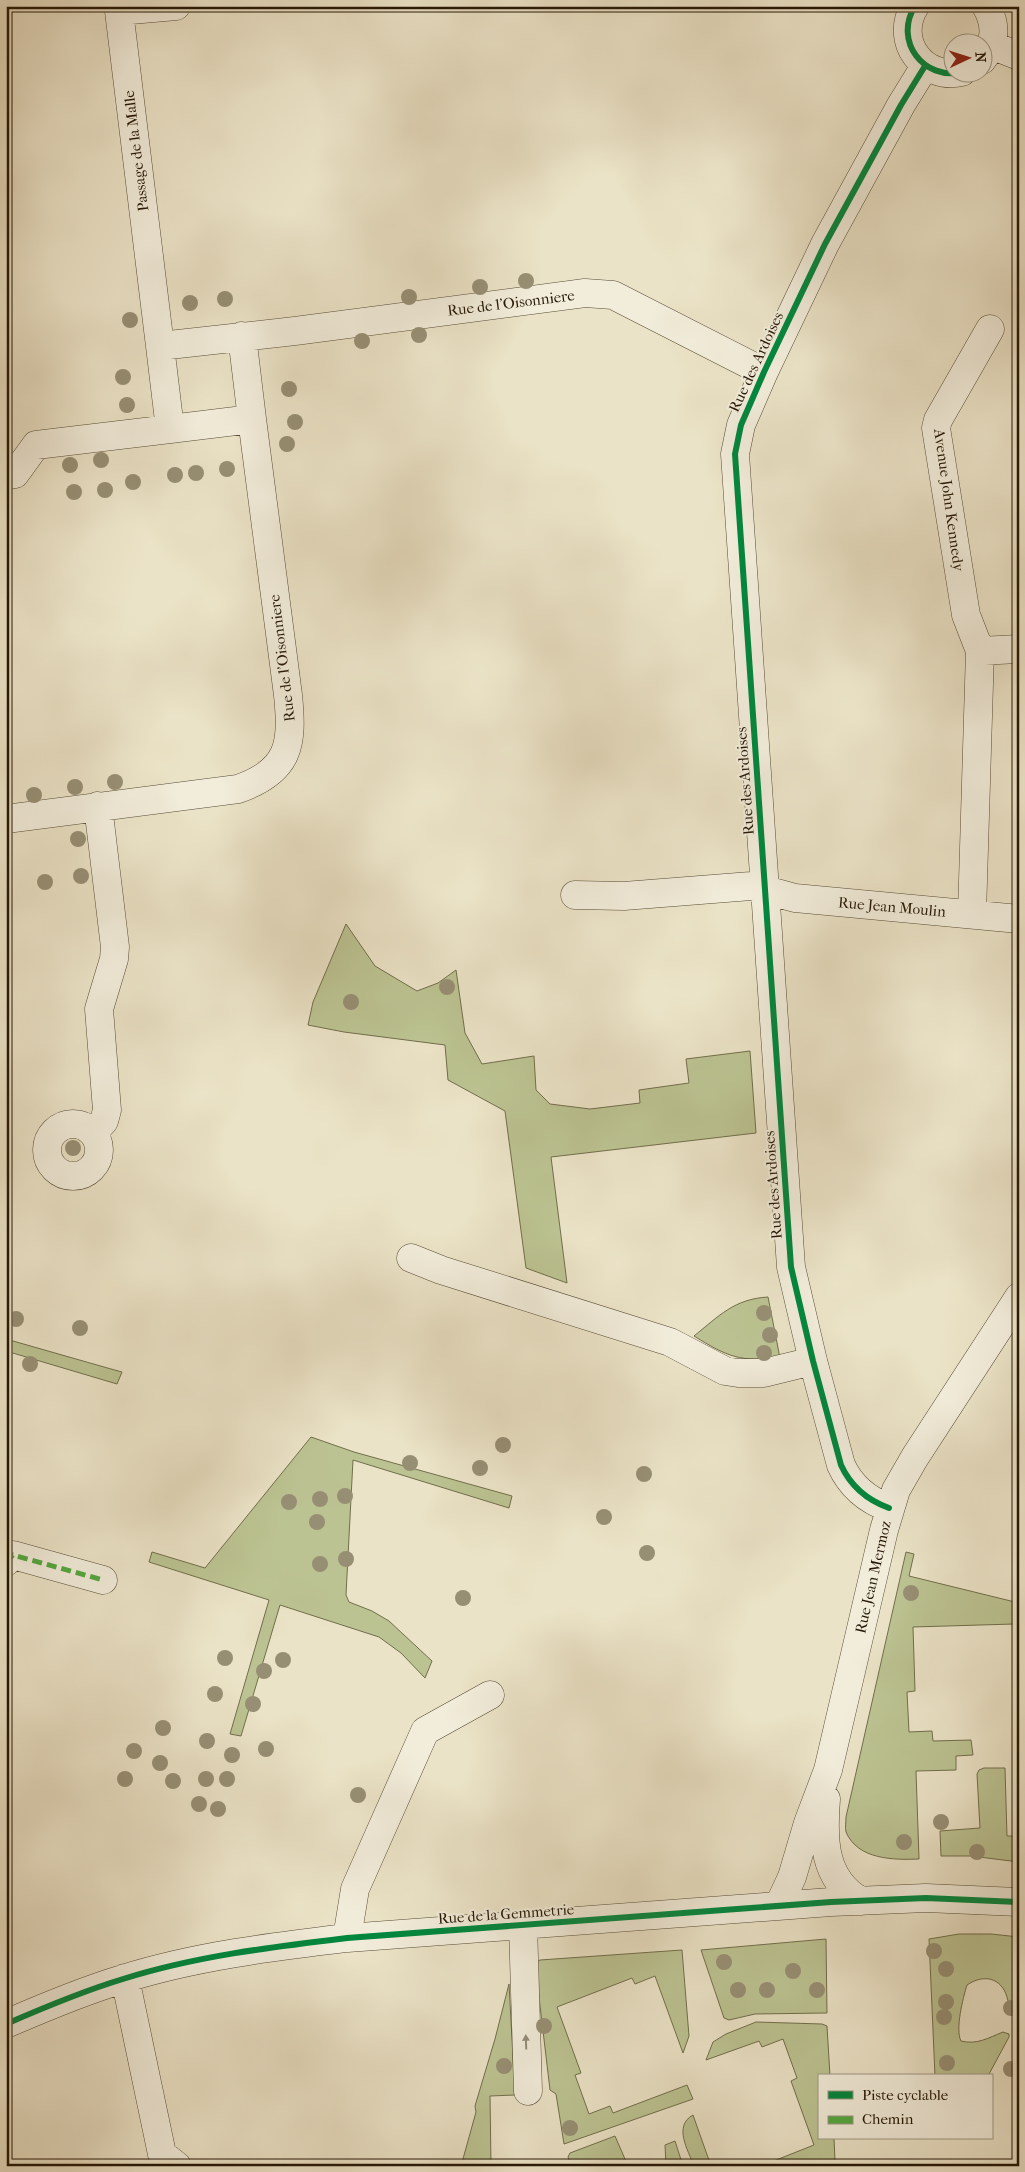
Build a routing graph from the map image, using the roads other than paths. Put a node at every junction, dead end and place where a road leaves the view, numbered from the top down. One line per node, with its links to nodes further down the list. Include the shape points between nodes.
1 (176, 6): 11 (street, Passage de la Malle, via 119,11)
2 (986, 6): 4 (street, via 994,24)
3 (911, 7): 7 (street, via 908,41 914,55)
4 (992, 32)
5 (992, 53): 6 (street)
6 (1019, 56)
7 (925, 66): 8 (street); 12 (street, Rue des Ardoises, via 825,244)
8 (942, 73)
9 (990, 329): 17 (street, Avenue John Kennedy, via 936,428 966,615)
10 (242, 336): 11 (street, Rue de l’Oisonniere); 12 (street, Rue de l’Oisonniere, via 594,292 613,295); 13 (street, Rue de l’Oisonniere)
11 (160, 346): 14 (street)
12 (764, 372): 20 (street, Rue des Ardoises, via 741,425 735,469)
13 (252, 419): 14 (street); 18 (street, Rue de l’Oisonniere, via 288,694 291,727 288,747 274,769 253,784 238,789)
14 (170, 429): 15 (street, via 36,445 15,474)
15 (6, 475)
16 (1019, 649): 17 (street)
17 (980, 651): 22 (street, Avenue John Kennedy)
18 (98, 806): 19 (street, Rue de l’Oisonniere); 24 (street, via 115,947 99,1010 108,1110 104,1121)
19 (6, 819)
20 (765, 890): 21 (street, via 739,886 624,896); 22 (street, Rue Jean Moulin, via 795,898); 27 (street, Rue des Ardoises, via 791,1267)
21 (574, 895)
22 (972, 914): 23 (street, Rue Jean Moulin)
23 (1019, 920)
24 (93, 1133)
25 (411, 1258): 27 (street, via 449,1273 670,1342 725,1371 764,1373)
26 (1019, 1297): 28 (street, Rue Jean Mermoz, via 915,1457)
27 (813, 1361): 28 (street, Rue des Ardoises, via 846,1477 874,1502)
28 (889, 1508): 32 (street, Rue Jean Mermoz)
29 (6, 1562): 30 (street, via 13,1555)
30 (103, 1580)
31 (490, 1695): 37 (street, via 425,1731 355,1888)
32 (828, 1770): 33 (street, Rue Jean Mermoz, via 824,1842 841,1885 850,1895); 35 (street, Rue Jean Mermoz, via 792,1877)
33 (861, 1900): 34 (street, Rue de la Gemmetrie, via 926,1898); 35 (street, Rue de la Gemmetrie)
34 (1019, 1902)
35 (779, 1905): 36 (street, Rue de la Gemmetrie)
36 (523, 1925): 37 (street, Rue de la Gemmetrie); 40 (street, one-way to 36)
37 (348, 1938): 38 (street, Rue de la Gemmetrie, via 232,1953)
38 (125, 1978): 39 (street, Rue de la Gemmetrie, via 50,2004); 41 (street, via 162,2154)
39 (6, 2024)
40 (528, 2091)
41 (177, 2166)

